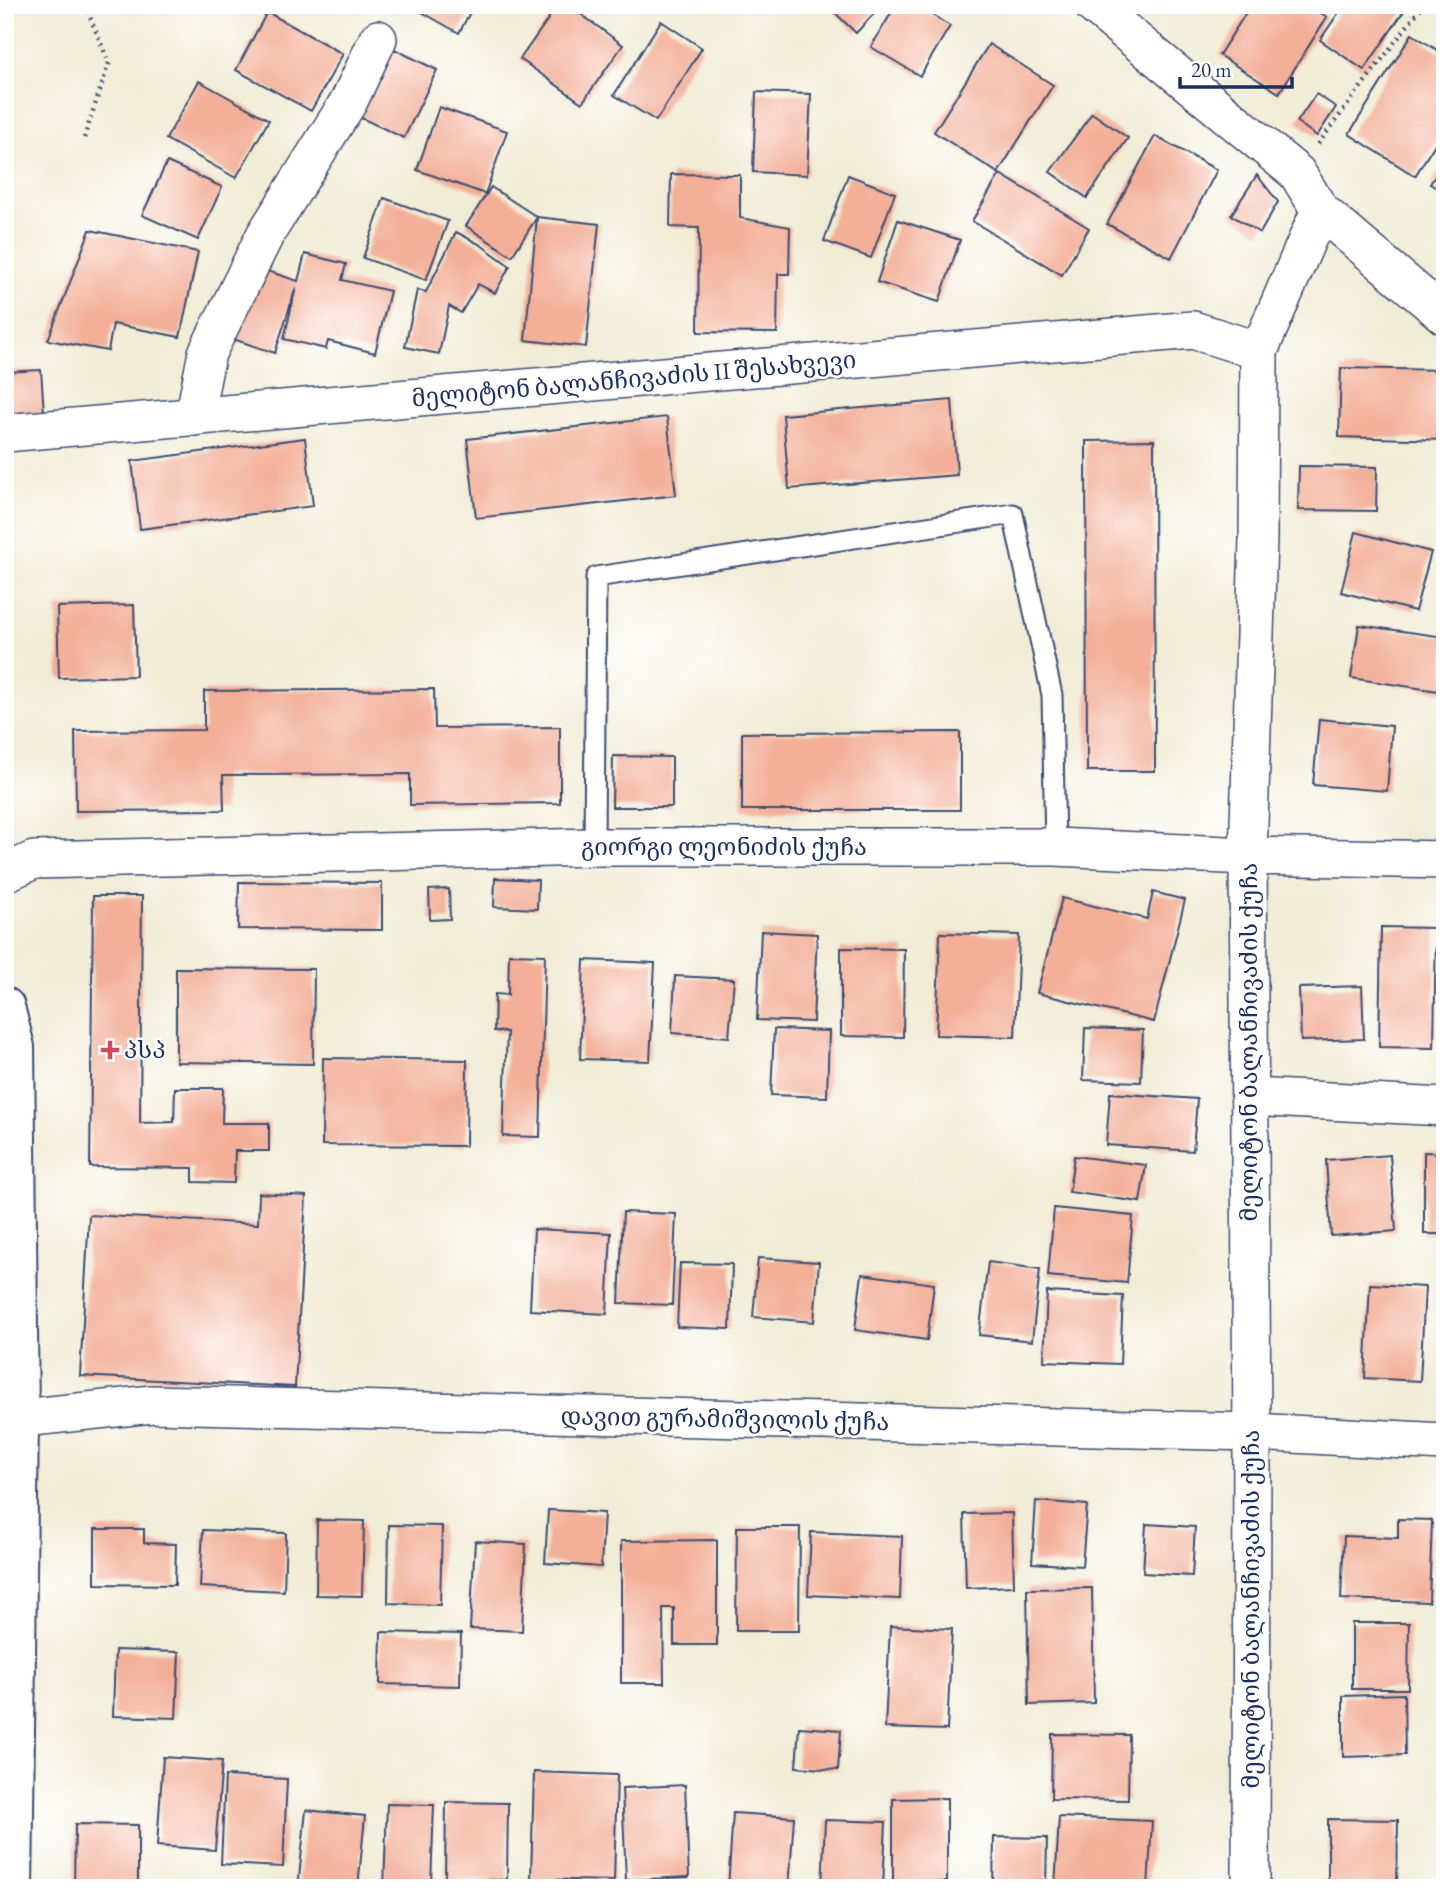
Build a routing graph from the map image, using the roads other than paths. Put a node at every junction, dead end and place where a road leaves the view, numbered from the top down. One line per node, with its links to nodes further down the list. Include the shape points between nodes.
1 (1093, 5): 3 (street, via 1297,173)
2 (378, 39): 6 (street, via 349,101 265,235 207,353)
3 (1320, 210): 4 (street); 5 (street, მელიტონ ბალანჩივაძის ქუჩა)
4 (1445, 316)
5 (1259, 351): 6 (street, მელიტონ ბალანჩივაძის II შესახვევი, via 1193,330); 10 (street, მელიტონ ბალანჩივაძის ქუჩა)
6 (194, 417): 7 (street, მელიტონ ბალანჩივაძის II შესახვევი)
7 (5, 433)
8 (594, 847): 9 (street, გიორგი ლეონიძის ქუჩა); 9 (lane, via 596,577 1013,514 1052,695); 12 (street, გიორგი ლეონიძის ქუჩა, via 34,860)
9 (1055, 847): 10 (street, გიორგი ლეონიძის ქუჩა)
10 (1248, 856): 11 (street, გიორგი ლეონიძის ქუჩა); 14 (street, მელიტონ ბალანჩივაძის ქუჩა)
11 (1445, 860)
12 (5, 873)
13 (5, 1007): 16 (street, via 15,1047)
14 (1250, 1097): 15 (street); 17 (street, მელიტონ ბალანჩივაძის ქუჩა)
15 (1445, 1107)
16 (12, 1420): 17 (street, დავით გურამიშვილის ქუჩა, via 152,1404); 19 (street)
17 (1252, 1432): 18 (street, დავით გურამიშვილის ქუჩა); 20 (street, მელიტონ ბალანჩივაძის ქუჩა)
18 (1445, 1442)
19 (13, 1888)
20 (1251, 1888)

